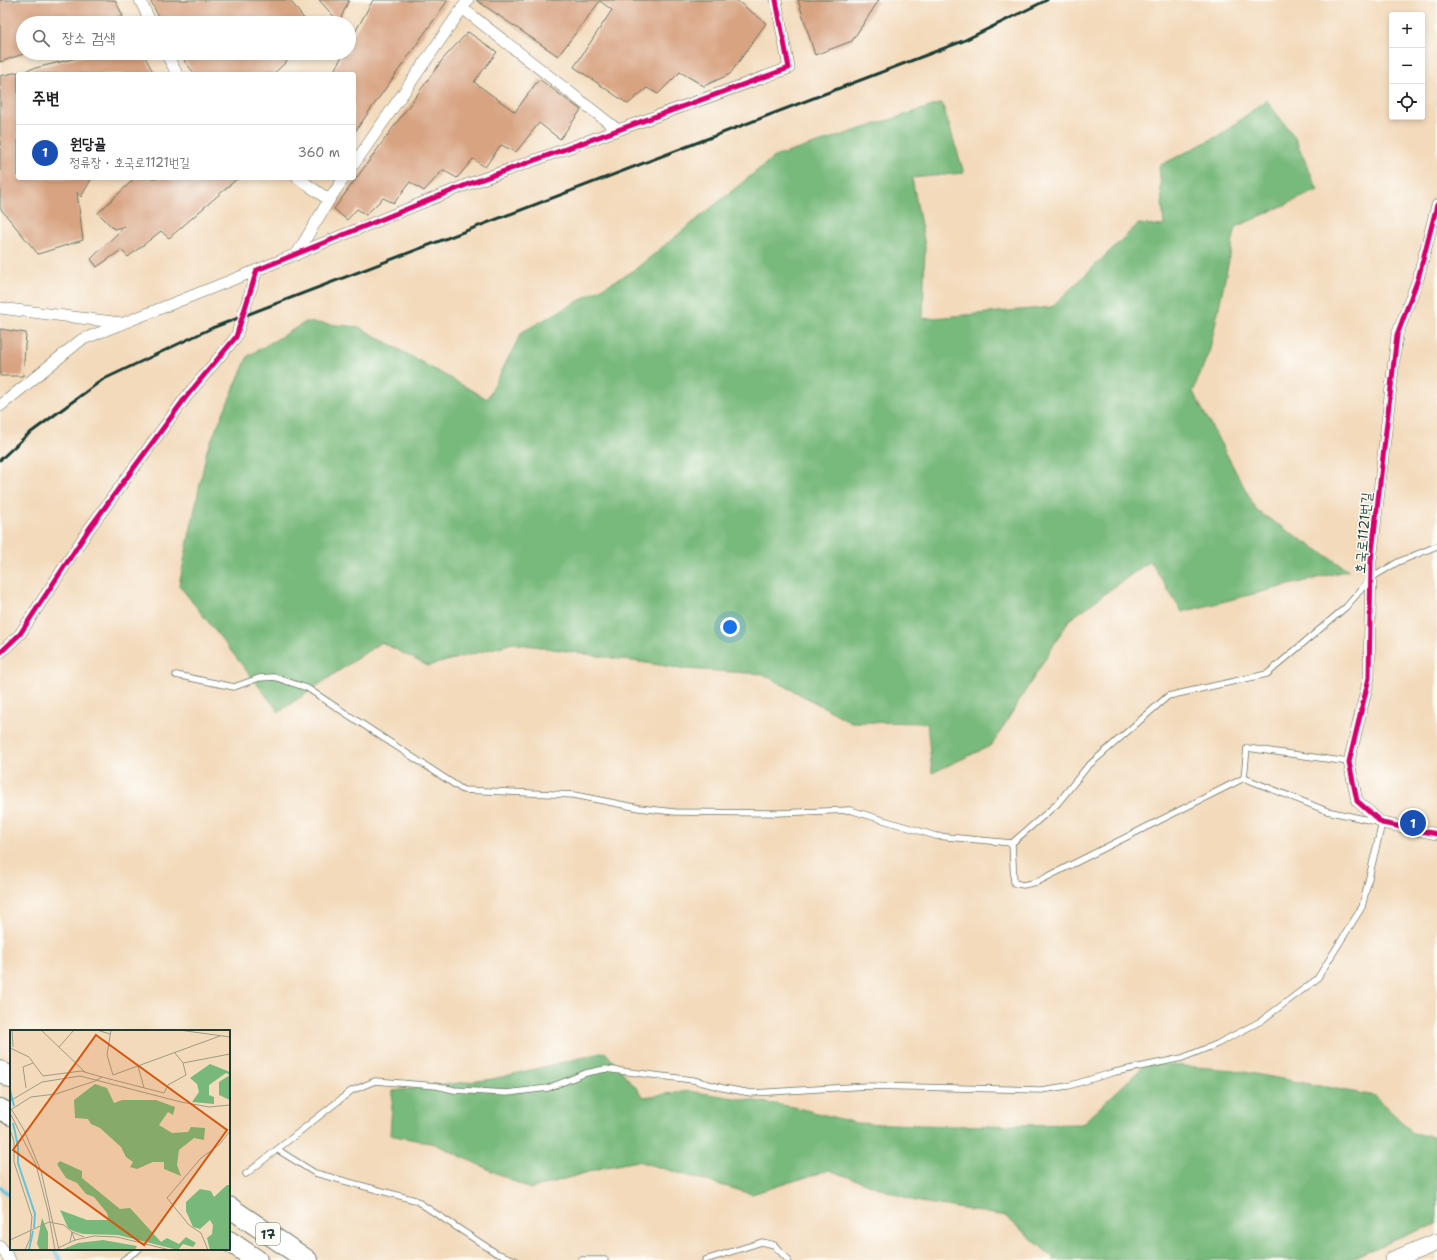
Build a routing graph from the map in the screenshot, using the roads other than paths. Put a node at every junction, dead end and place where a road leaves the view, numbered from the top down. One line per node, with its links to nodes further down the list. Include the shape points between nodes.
1 (140, 0): 4 (street)
2 (776, 0): 7 (street, via 789,68)
3 (465, 4): 7 (street); 8 (street)
4 (148, 16)
5 (170, 60): 6 (street)
6 (176, 72)
7 (618, 130): 13 (street, via 466,185)
8 (356, 161)
9 (301, 180): 11 (street)
10 (343, 180): 11 (street)
11 (329, 200): 13 (street)
12 (1437, 205): 19 (street, 호국로1121번길, via 1418,279 1397,335 1371,560)
13 (296, 254): 14 (street)
14 (257, 270): 16 (street); 20 (street, via 236,337 186,397 89,529 20,634)
15 (0, 308): 16 (street)
16 (123, 323): 17 (street, via 82,340)
17 (0, 406)
18 (1437, 546): 19 (lane, via 1398,562)
19 (1372, 578): 22 (street, 호국로1121번길, via 1369,678); 26 (lane, via 1346,607 1267,674 1168,696 1086,768 1057,804)
20 (0, 653)
21 (176, 675): 26 (lane, via 234,687 260,678 274,677 307,688 463,790 574,795 639,808 675,812 778,813 850,810 936,836)
22 (1349, 762): 23 (lane, via 1247,748); 24 (street, 호국로1121번길, via 1357,801)
23 (1244, 778): 24 (lane, via 1327,811); 26 (lane, via 1037,882 1024,885 1014,883)
24 (1382, 823): 25 (street); 31 (lane, via 1362,907 1317,979 1262,1021 1182,1058 1115,1072 1068,1086 1041,1090 867,1086 751,1093 693,1080 605,1069 586,1073 548,1088 507,1093 375,1081 351,1091)
25 (1437, 834)
26 (1012, 843)
27 (0, 1072): 28 (highway)
28 (10, 1077)
29 (0, 1108): 30 (highway)
30 (10, 1113)
31 (278, 1150): 32 (lane); 43 (lane, via 315,1174 416,1200 496,1253)
32 (246, 1174)
33 (230, 1208): 42 (highway, 17)
34 (230, 1242): 41 (highway, 17)
35 (1437, 1242): 48 (main road)
36 (0, 1246): 39 (street)
37 (138, 1250): 40 (lane)
38 (1437, 1254): 49 (main road)
39 (10, 1260)
40 (123, 1260)
41 (257, 1260)
42 (307, 1260)
43 (515, 1260)
44 (581, 1260): 45 (lane)
45 (606, 1260)
46 (705, 1260): 47 (lane, via 762,1242 774,1245)
47 (788, 1260)
48 (1393, 1260)
49 (1422, 1260)

